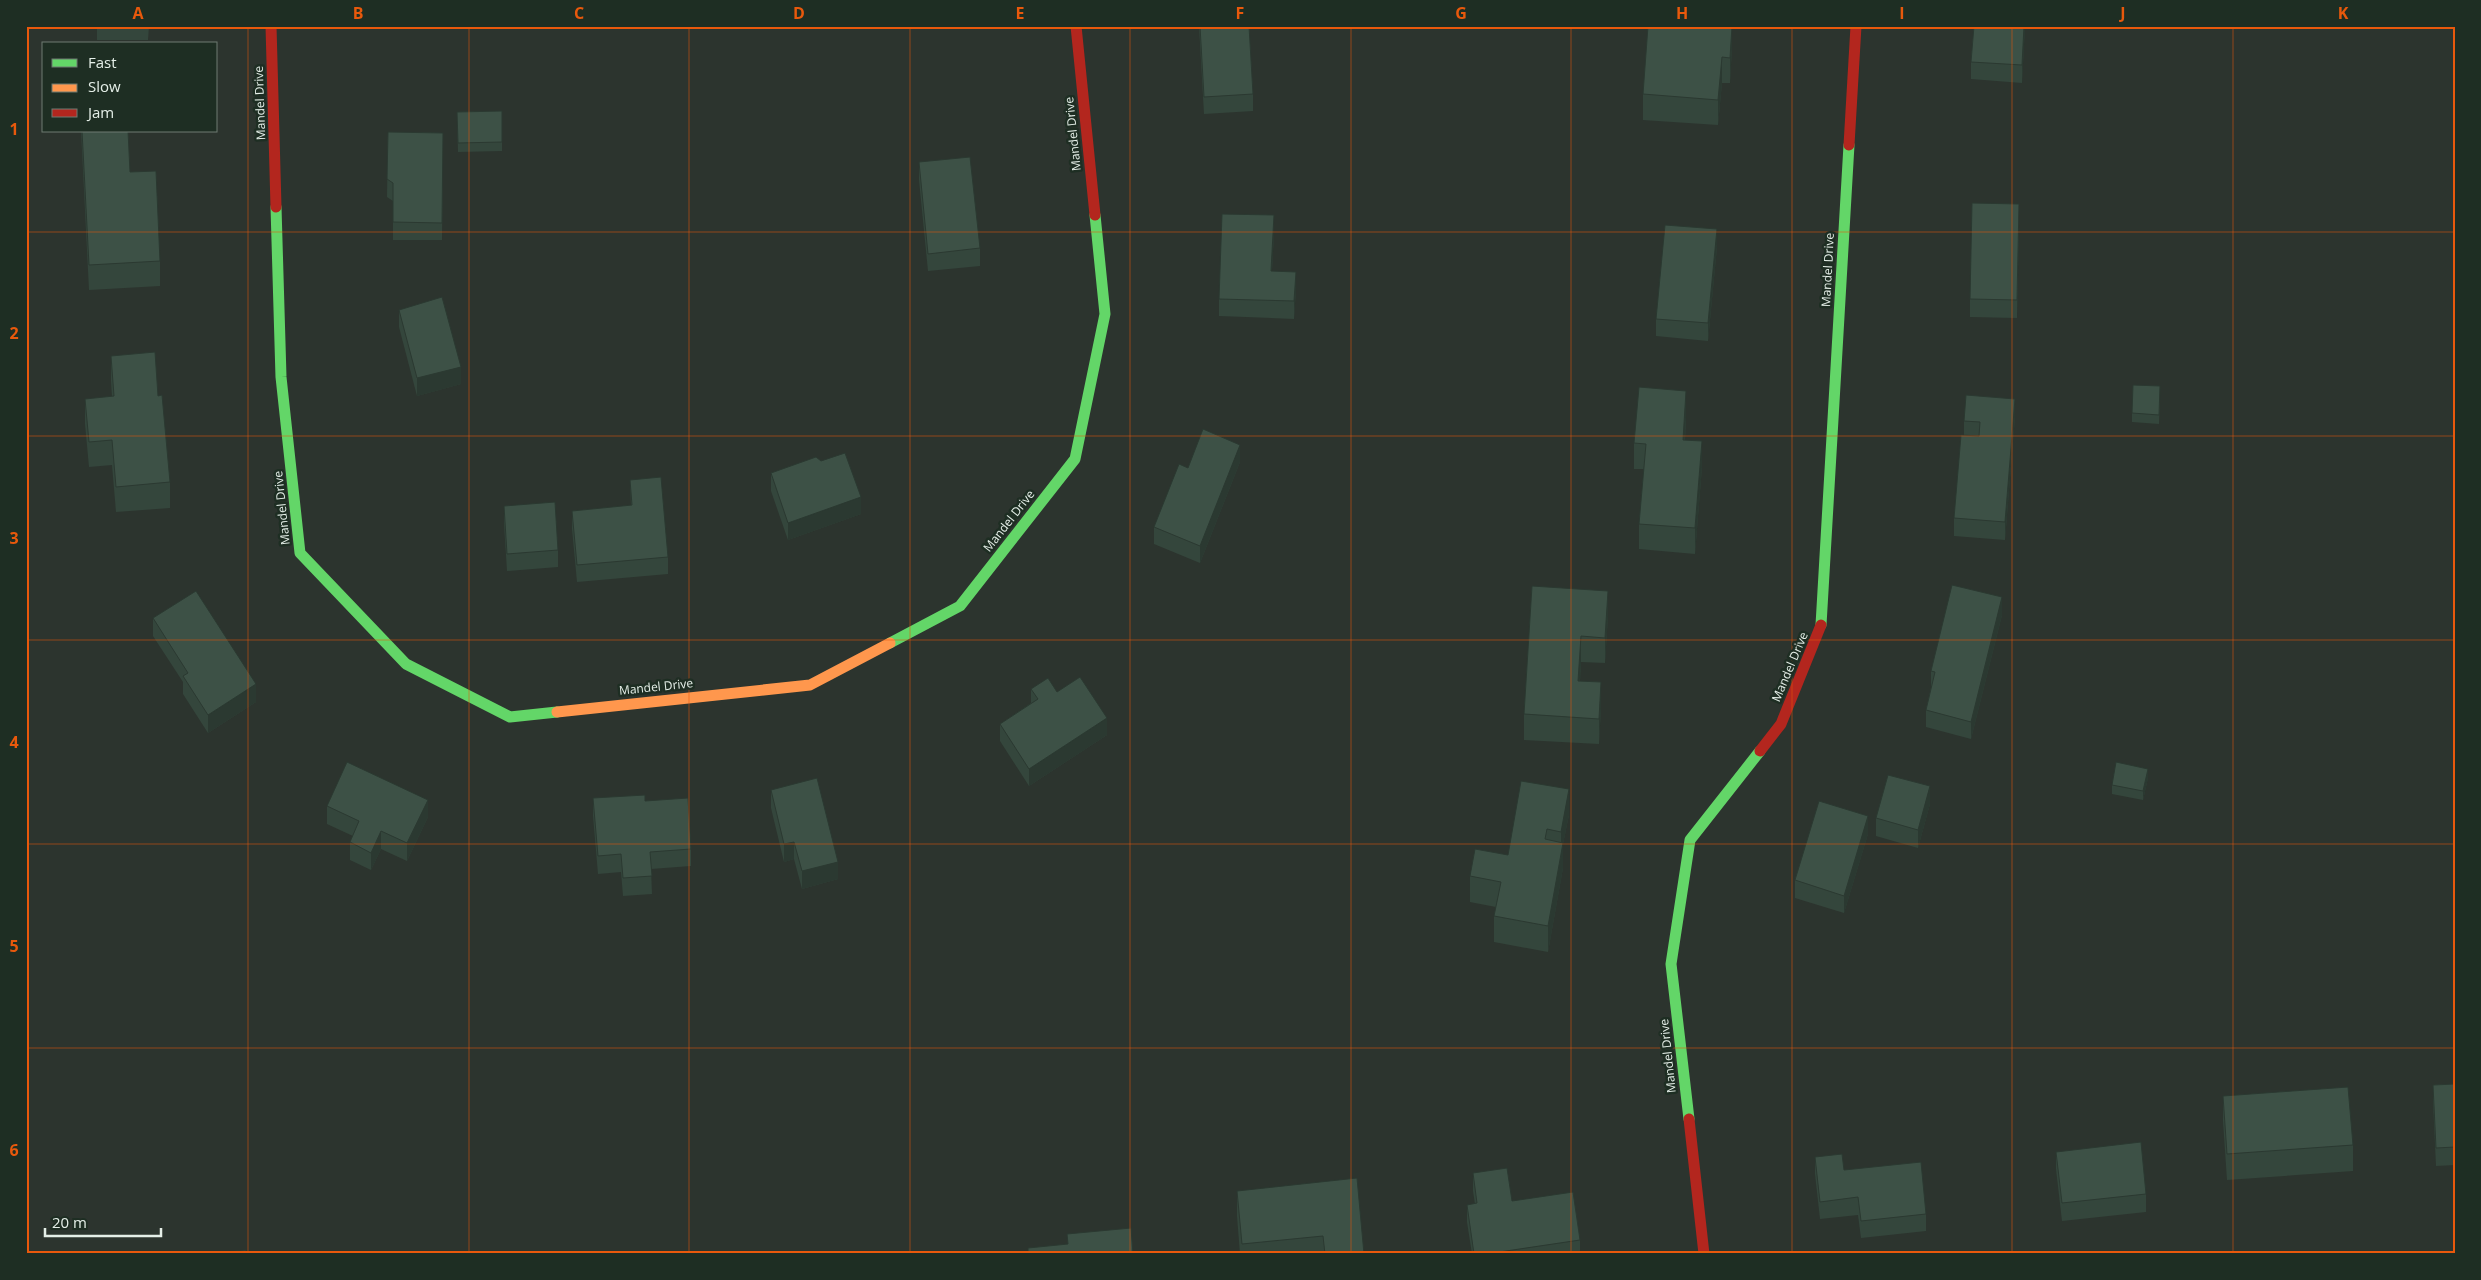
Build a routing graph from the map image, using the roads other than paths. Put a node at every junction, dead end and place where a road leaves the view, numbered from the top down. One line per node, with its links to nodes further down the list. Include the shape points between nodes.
1 (272, 26): 2 (street, Mandel Drive, via 281,377 300,553 406,664 510,717 810,685 960,606 1075,459 1106,314)
2 (1076, 26)
3 (1856, 26): 4 (street, Mandel Drive, via 1821,627 1781,724 1690,840 1671,964)
4 (1704, 1254)

